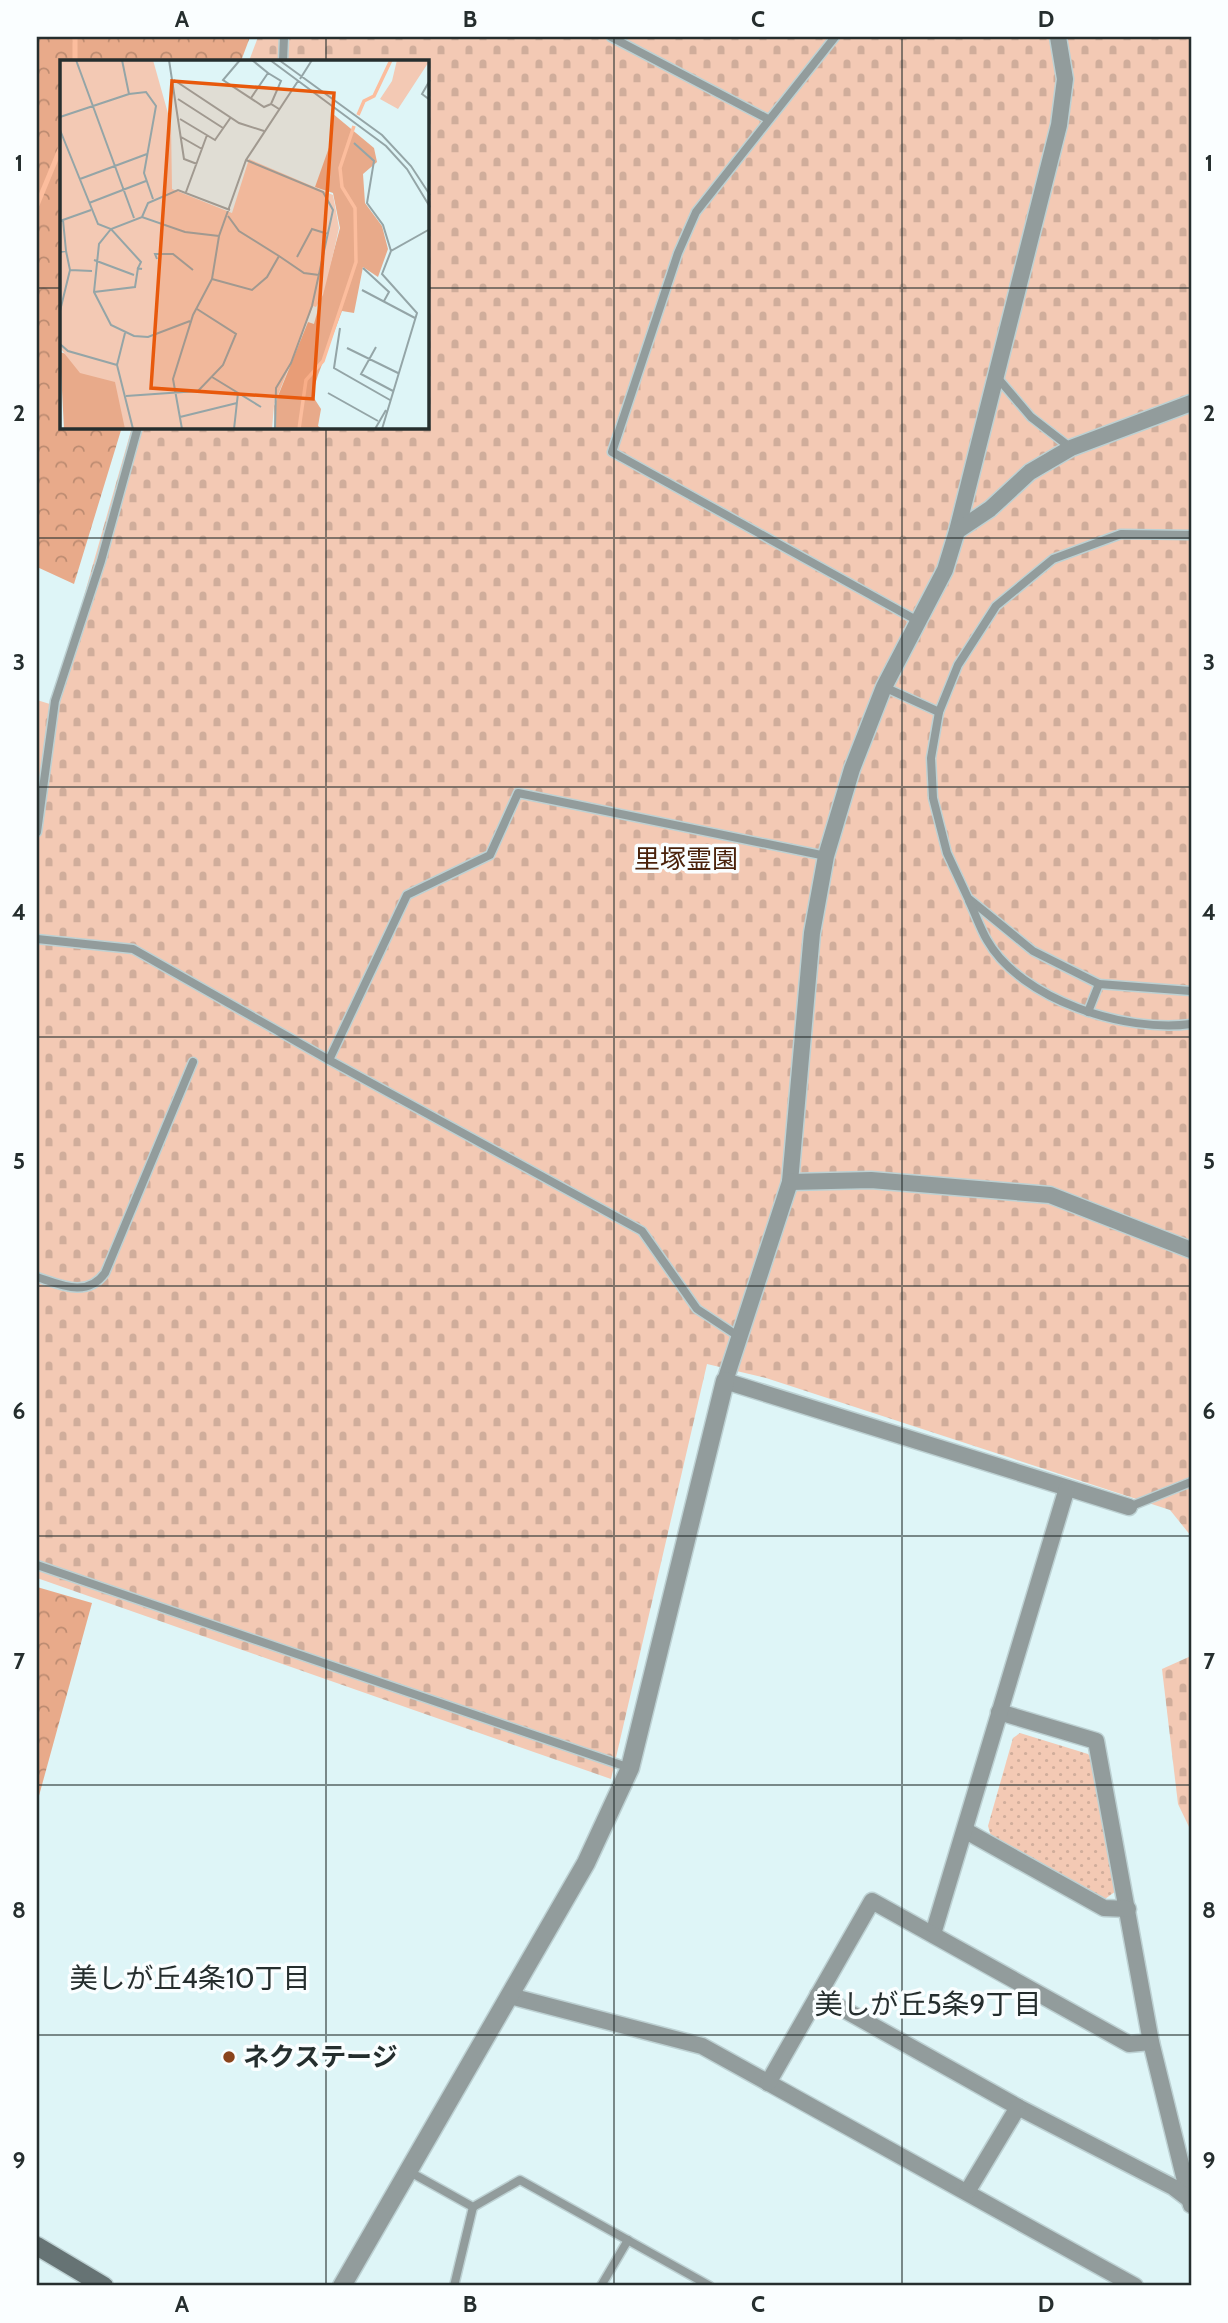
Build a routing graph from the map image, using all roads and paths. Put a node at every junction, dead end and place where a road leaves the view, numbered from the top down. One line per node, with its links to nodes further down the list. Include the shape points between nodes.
1 (284, 37): 5 (lane)
2 (611, 37): 6 (lane)
3 (835, 37): 6 (lane)
4 (1058, 37): 7 (street, via 1065,79 1059,125)
5 (283, 60)
6 (768, 119): 13 (lane, via 696,212 612,452)
7 (996, 376): 10 (lane, via 1031,417); 11 (street)
8 (1191, 403): 10 (street)
9 (137, 429): 16 (lane, via 55,701)
10 (1071, 448): 11 (street, via 1030,472 990,509)
11 (957, 531): 13 (street, via 945,570)
12 (1191, 535): 15 (lane, via 1121,534 1053,559 996,606 958,665)
13 (918, 621): 14 (street)
14 (884, 687): 15 (lane); 17 (street)
15 (939, 712): 18 (lane, via 931,758 933,799 947,853)
16 (37, 832)
17 (825, 856): 24 (lane, via 518,793 490,855 407,895); 26 (street, via 812,933)
18 (968, 898): 20 (lane, via 1033,951); 22 (lane, via 988,942 1019,975)
19 (37, 939): 24 (lane, via 133,949)
20 (1099, 984): 21 (lane); 22 (lane)
21 (1191, 991)
22 (1088, 1012): 23 (lane, via 1128,1024)
23 (1191, 1024)
24 (329, 1060): 29 (lane, via 642,1231 697,1309)
25 (193, 1062): 28 (lane, via 105,1273 85,1288 69,1288)
26 (790, 1182): 27 (street, via 871,1181 1051,1195); 29 (street)
27 (1191, 1250)
28 (37, 1276)
29 (738, 1336): 30 (street)
30 (725, 1381): 32 (street); 36 (street)
31 (1191, 1482): 33 (lane)
32 (1067, 1488): 33 (street); 35 (street)
33 (1129, 1507)
34 (37, 1565): 36 (lane)
35 (999, 1712): 37 (street); 38 (street, via 1096,1741)
36 (630, 1768): 40 (street, via 586,1863)
37 (966, 1831): 38 (street, via 1104,1908); 39 (street)
38 (1128, 1909): 42 (street)
39 (933, 1934): 41 (street, via 872,1901); 42 (street, via 1129,2044)
40 (510, 1996): 43 (street, via 702,2046); 45 (street)
41 (818, 1996): 43 (street); 44 (street)
42 (1151, 2042): 47 (street)
43 (768, 2083): 46 (street)
44 (1018, 2107): 46 (street); 47 (street, via 1173,2187)
45 (410, 2172): 48 (lane); 52 (street)
46 (967, 2192): 56 (street)
47 (1191, 2203)
48 (473, 2207): 49 (lane, via 520,2180); 53 (lane)
49 (628, 2240): 54 (lane); 55 (lane)
50 (37, 2246): 51 (main road)
51 (104, 2286)
52 (342, 2286)
53 (454, 2286)
54 (601, 2286)
55 (710, 2286)
56 (1135, 2286)

